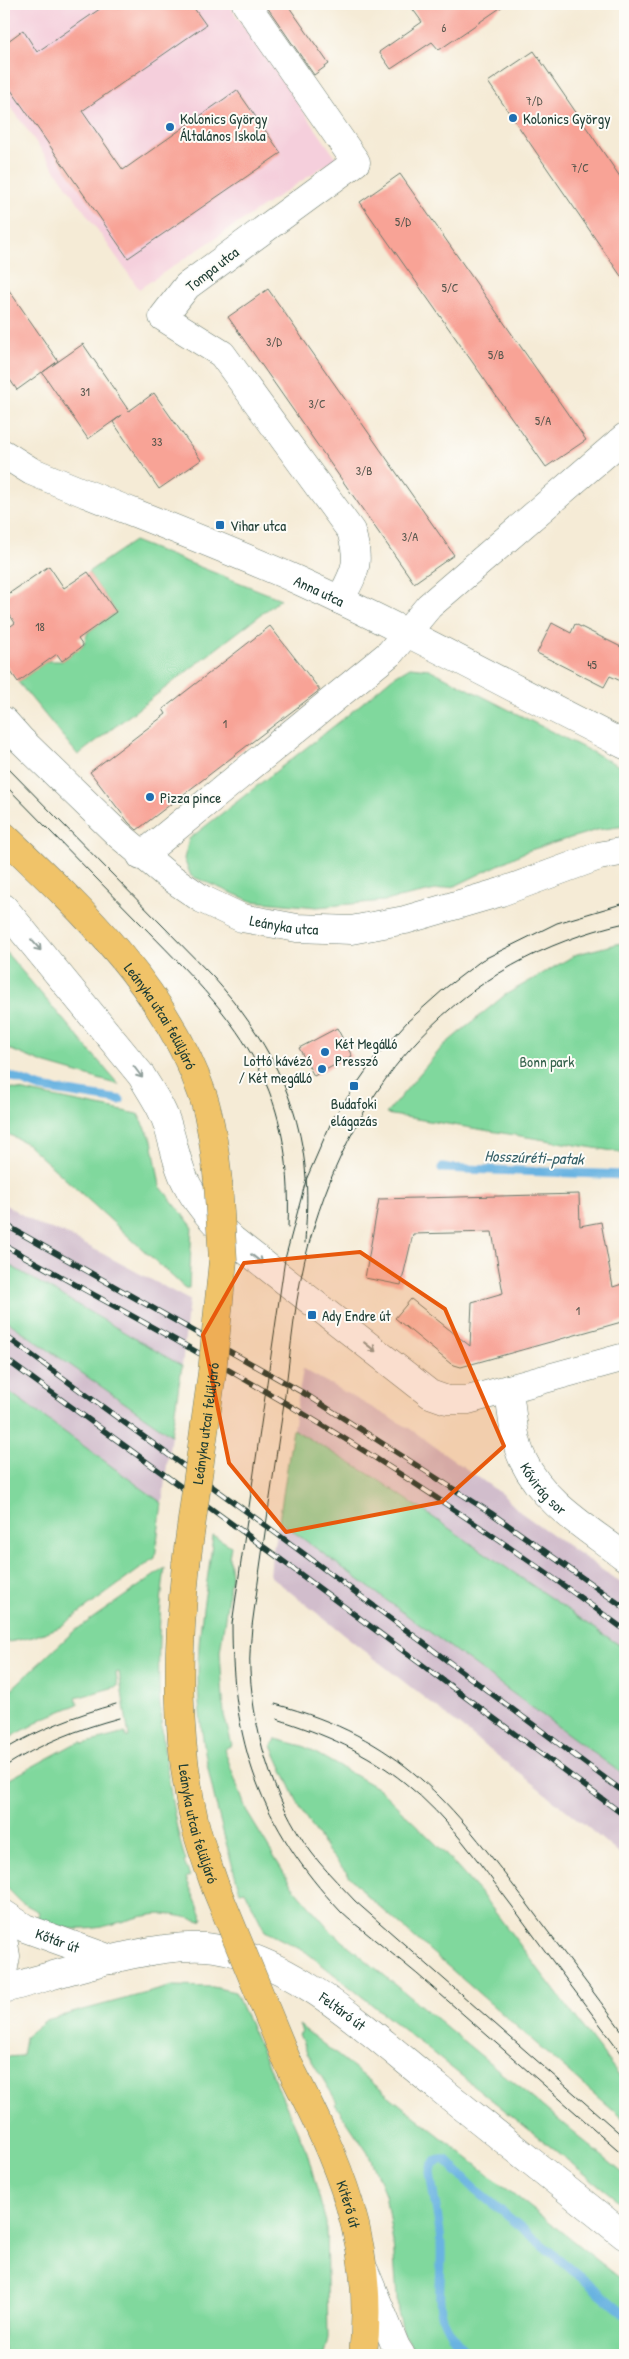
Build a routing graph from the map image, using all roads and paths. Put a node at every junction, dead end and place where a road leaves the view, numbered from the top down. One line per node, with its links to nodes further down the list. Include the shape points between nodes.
1 (246, 4): 4 (street, Tompa utca, via 356,162 187,286 163,316 222,354 351,531 358,553 353,575)
2 (625, 436): 5 (street, via 428,606)
3 (4, 454): 4 (street, Anna utca, via 31,471)
4 (340, 600): 5 (street, Anna utca)
5 (408, 632): 7 (street, Anna utca); 10 (street, via 390,653)
6 (4, 721): 10 (street, Leányka utca)
7 (625, 745)
8 (4, 836): 20 (main road, Leányka utcai felüljáró, bridge, via 66,894 118,952 155,1000 180,1044 203,1096 213,1140 223,1260 179,1631 179,1703 195,1824 215,1886)
9 (625, 851): 10 (street, Leányka utca, via 598,856 500,892 405,920 351,930 297,928 242,918 202,899)
10 (141, 856)
11 (4, 908): 13 (street, one-way to 13, via 141,1075 169,1128 188,1187 208,1216 233,1240 430,1394 447,1400 468,1400)
12 (625, 1357): 13 (street)
13 (509, 1388): 14 (street, Kővirág sor, via 522,1459 537,1483 555,1503)
14 (625, 1557)
15 (4, 1914): 17 (street, Kőtár út, via 25,1928)
16 (4, 1944): 18 (street)
17 (113, 1960): 19 (street, Feltáró út); 21 (street, Feltáró út, via 167,1948 213,1948 247,1956 278,1970 333,2004)
18 (4, 1967)
19 (4, 1989)
20 (288, 2063): 22 (main road, Kitérő út, via 341,2177 356,2224)
21 (625, 2236)
22 (364, 2271): 23 (main road, Kitérő út); 24 (street)
23 (363, 2355)
24 (401, 2355)

